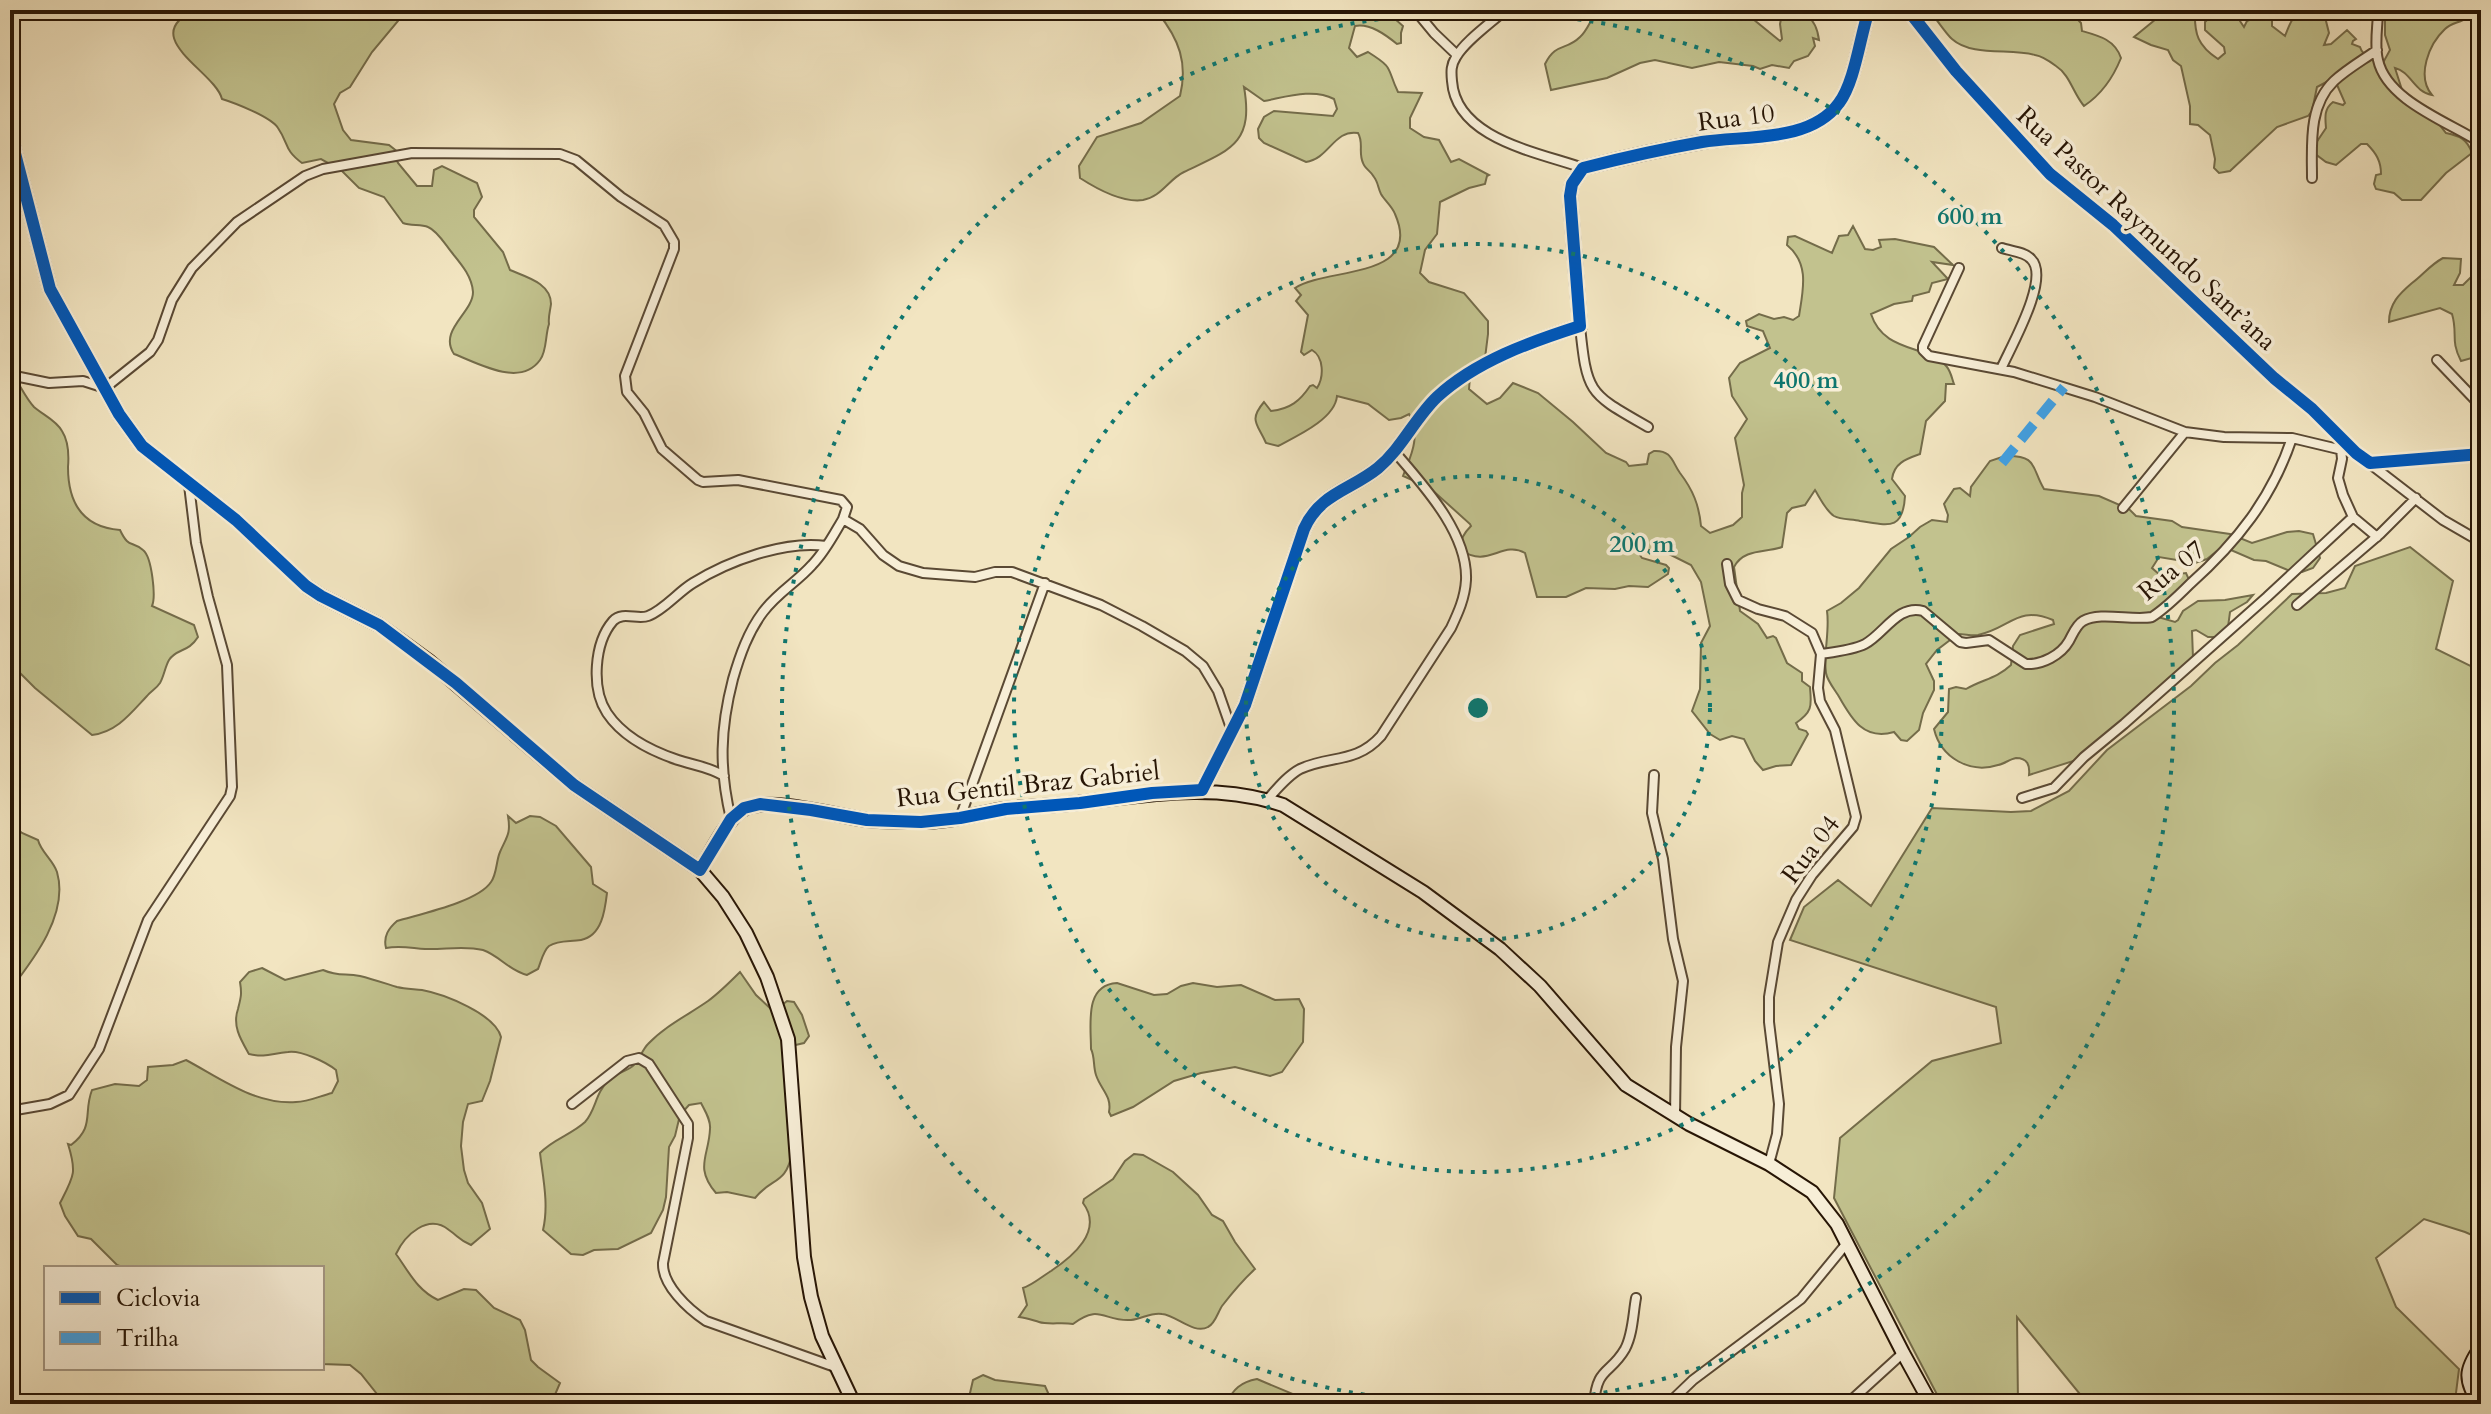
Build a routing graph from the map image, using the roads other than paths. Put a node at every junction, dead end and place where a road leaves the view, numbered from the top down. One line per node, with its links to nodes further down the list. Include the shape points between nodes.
1 (1415, 10): 7 (street)
2 (1505, 10): 7 (street)
3 (1869, 10): 10 (street, Rua 10, via 1844,94 1816,121 1767,137 1705,142)
4 (1908, 10): 25 (street, Rua Pastor Raymundo Sant’ana, via 2050,174 2113,225)
5 (2378, 10): 6 (street)
6 (2377, 50): 9 (street, via 2386,80 2399,93); 11 (street, via 2328,87 2312,128)
7 (1457, 55): 10 (street, via 1451,68 1452,91 1476,125 1491,136)
8 (10, 134): 18 (street, via 50,289)
9 (2481, 143)
10 (1583, 168): 14 (street, via 1570,196)
11 (2312, 178)
12 (2002, 248): 16 (street, via 2029,256 2037,279 2035,295)
13 (1959, 268): 16 (street, via 1923,350 1929,356)
14 (1580, 326): 20 (street, via 1584,369 1595,392); 24 (street, via 1480,366 1438,396)
15 (2437, 360): 19 (street)
16 (2001, 369): 21 (street)
17 (10, 375): 18 (street)
18 (105, 388): 28 (street, via 142,446); 32 (street, via 150,352 192,268 237,222 305,176 412,153 560,154 576,160 664,225 674,242 625,376 627,392 665,454 703,482 738,480 841,500 847,507)
19 (2481, 406)
20 (1648, 427)
21 (2185, 432): 22 (street); 30 (street)
22 (2292, 438): 23 (street); 39 (street, Rua 07, via 2277,477 2245,527 2217,560 2152,617 2087,618 2061,651 2026,664 1989,640 1960,642 1915,609 1901,613 1864,644)
23 (2341, 449): 25 (street); 31 (street, via 2338,478)
24 (1394, 451): 40 (street, via 1378,468 1325,500 1309,518); 45 (street, via 1433,497 1453,531 1466,577 1458,614 1370,748 1297,771)
25 (2356, 453): 27 (street, Rua Pastor Raymundo Sant’ana)
26 (2481, 454): 27 (street)
27 (2370, 463): 29 (street, Rua Pastor Raymundo Sant’ana)
28 (189, 485): 48 (street, via 236,520 306,586 379,625 456,683 574,785); 50 (street, via 196,543 227,665 230,796 148,920 99,1049 69,1095)
29 (2416, 498): 33 (street); 34 (street, Rua Pastor Raymundo Sant’ana)
30 (2123, 508)
31 (2353, 517): 33 (street); 44 (street, via 2054,788)
32 (843, 519): 35 (street); 37 (street, via 899,566 975,577 1012,572)
33 (2377, 537): 38 (street)
34 (2481, 542)
35 (826, 546): 42 (street, via 761,614 741,650 724,713); 42 (street, via 795,545 730,563 651,615 614,620 603,640 596,681 599,699 624,733)
36 (1727, 564): 39 (street, via 1738,600 1785,616 1812,633)
37 (1045, 583): 40 (street, via 1101,605 1185,651 1212,679); 46 (street)
38 (2297, 605)
39 (1821, 654): 52 (street, Rua 04, via 1820,701 1835,730 1856,823 1812,875 1778,942 1769,1022 1779,1104)
40 (1232, 732): 43 (street)
41 (1654, 775): 51 (street, via 1652,813 1683,981)
42 (724, 776): 47 (street)
43 (1202, 790): 45 (street, Rua Gentil Braz Gabriel); 46 (street, Rua Gentil Braz Gabriel)
44 (2022, 798)
45 (1267, 800): 51 (street, Rua Gentil Braz Gabriel, via 1296,812 1423,892 1500,949 1540,986 1612,1072)
46 (960, 818): 47 (street, Rua Gentil Braz Gabriel, via 867,820 760,804)
47 (731, 819): 48 (street)
48 (700, 870): 57 (street, via 746,933 788,1039 804,1257 818,1323)
49 (572, 1104): 57 (street, via 627,1061 639,1058 649,1064 688,1124 664,1279 706,1321)
50 (10, 1111)
51 (1675, 1116): 52 (street, Rua Gentil Braz Gabriel)
52 (1769, 1164): 53 (street, Rua Gentil Braz Gabriel, via 1812,1192)
53 (1847, 1243): 56 (street, Rua Gentil Braz Gabriel); 60 (street, via 1801,1299)
54 (1636, 1298): 59 (street, via 1629,1339 1598,1380)
55 (2481, 1347): 63 (street, via 2467,1376)
56 (1903, 1353): 61 (street); 62 (street, Rua Gentil Braz Gabriel)
57 (835, 1367): 58 (street)
58 (854, 1404)
59 (1594, 1404)
60 (1668, 1404)
61 (1847, 1404)
62 (1931, 1404)
63 (2479, 1404)

